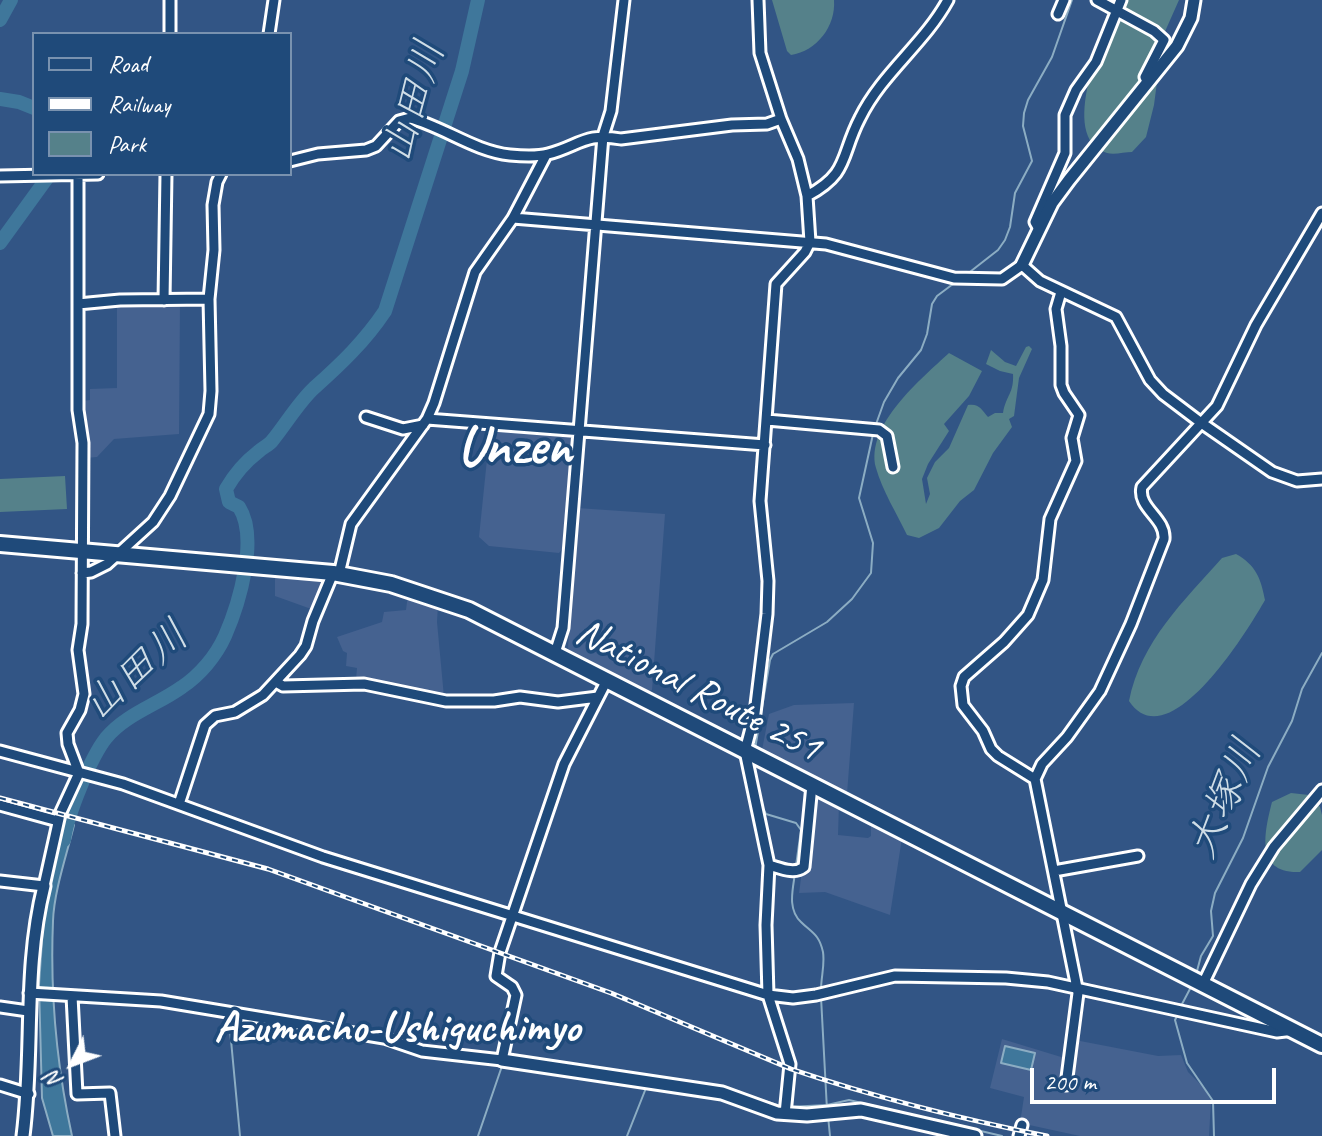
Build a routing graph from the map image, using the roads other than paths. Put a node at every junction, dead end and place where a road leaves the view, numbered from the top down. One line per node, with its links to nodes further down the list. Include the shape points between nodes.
1 (170, 0): 12 (street)
2 (274, 0): 13 (street)
3 (624, 0): 16 (street, via 611,111)
4 (758, 0): 15 (street, via 760,53)
5 (948, 0): 24 (street, via 874,94 837,175)
6 (1064, 0): 11 (street)
7 (1097, 0): 10 (street)
8 (1121, 0): 10 (street)
9 (1194, 0): 14 (street, via 1184,33)
10 (1117, 11): 14 (street, via 1164,40 1145,77); 28 (street, via 1096,62 1065,115 1065,153 1035,222)
11 (1058, 14)
12 (170, 32)
13 (269, 32)
14 (1148, 83): 28 (street, via 1069,180)
15 (781, 119): 16 (street, via 621,139); 24 (street)
16 (603, 136): 17 (street); 27 (street)
17 (546, 155): 18 (street, via 485,150 406,118 366,150); 26 (street)
18 (292, 160)
19 (0, 176): 20 (street)
20 (48, 176): 21 (street)
21 (78, 176): 34 (street)
22 (166, 176): 33 (street)
23 (220, 176): 32 (street, via 213,205)
24 (807, 196): 29 (street)
25 (1322, 213): 38 (street, via 1256,325 1217,406)
26 (513, 218): 27 (street); 37 (street, via 483,257 469,287)
27 (596, 225): 29 (street); 39 (street)
28 (1039, 229): 30 (street)
29 (810, 242): 30 (street, via 959,278 1002,279); 36 (street, via 776,284)
30 (1022, 265): 31 (street)
31 (1061, 292): 38 (street, via 1116,317 1150,380); 57 (street, via 1056,309 1061,385 1079,415 1072,438 1076,461 1050,519 1043,580 1028,615 964,677 960,694 998,756)
32 (209, 299): 33 (street); 45 (street, via 209,414 170,496 153,522)
33 (164, 300): 34 (street)
34 (78, 304): 44 (street)
35 (366, 417): 37 (street, via 403,429)
36 (767, 420): 40 (street); 41 (street, via 873,430 887,436)
37 (425, 422): 39 (street); 47 (street, via 351,524)
38 (1200, 422): 42 (street, via 1272,472 1297,481); 53 (street, via 1142,487 1141,498 1164,529 1164,539 1100,691)
39 (578, 431): 40 (street); 48 (street, via 563,628)
40 (765, 445): 55 (street, via 760,501 767,614)
41 (893, 467)
42 (1322, 479)
43 (0, 544): 44 (highway, National Route 251)
44 (81, 551): 45 (highway, National Route 251); 46 (street)
45 (119, 554): 46 (street, via 101,568); 47 (highway, National Route 251)
46 (82, 573): 56 (street, via 78,650 84,694 67,733)
47 (336, 573): 48 (highway, National Route 251, via 421,592); 50 (street, via 306,646)
48 (555, 653): 49 (highway, National Route 251)
49 (607, 680): 52 (street); 55 (highway, National Route 251)
50 (276, 682): 52 (street, via 364,684 446,701); 60 (street, via 249,705 215,716 205,725)
51 (1106, 691): 53 (street)
52 (598, 697): 69 (street, via 564,764)
53 (1074, 727): 57 (street)
54 (0, 751): 56 (street)
55 (751, 754): 58 (highway, National Route 251); 64 (street)
56 (82, 773): 60 (street); 62 (street)
57 (1035, 779): 65 (street)
58 (812, 785): 64 (street, via 804,867 794,871); 68 (highway, National Route 251)
59 (1322, 790): 70 (street, via 1261,868)
60 (179, 804): 69 (street, via 323,857)
61 (0, 805): 62 (street)
62 (58, 821): 67 (street)
63 (1138, 856): 65 (street)
64 (769, 865): 73 (street)
65 (1054, 871): 68 (street)
66 (0, 881): 67 (street)
67 (44, 886): 72 (street, via 35,924)
68 (1063, 913): 70 (highway, National Route 251); 71 (street)
69 (513, 915): 73 (street); 79 (street, via 495,972 516,995)
70 (1203, 984): 77 (highway, National Route 251)
71 (1078, 989): 73 (street, via 1020,979 928,975 895,976 793,998); 77 (street, via 1277,1032); 81 (street)
72 (31, 994): 74 (street); 76 (street)
73 (768, 995): 83 (street, via 790,1064)
74 (70, 996): 79 (street, via 161,1001 384,1038 422,1051); 86 (street, via 77,1094 110,1093)
75 (0, 1007): 76 (street)
76 (28, 1011): 82 (street)
77 (1294, 1030): 78 (highway, National Route 251)
78 (1322, 1045)
79 (502, 1060): 83 (street, via 722,1093)
80 (0, 1085): 82 (street)
81 (1066, 1085)
82 (29, 1094): 85 (street)
83 (785, 1114): 87 (street, via 861,1110)
84 (1022, 1125): 88 (street)
85 (23, 1136)
86 (115, 1136)
87 (975, 1136)
88 (1019, 1136)

